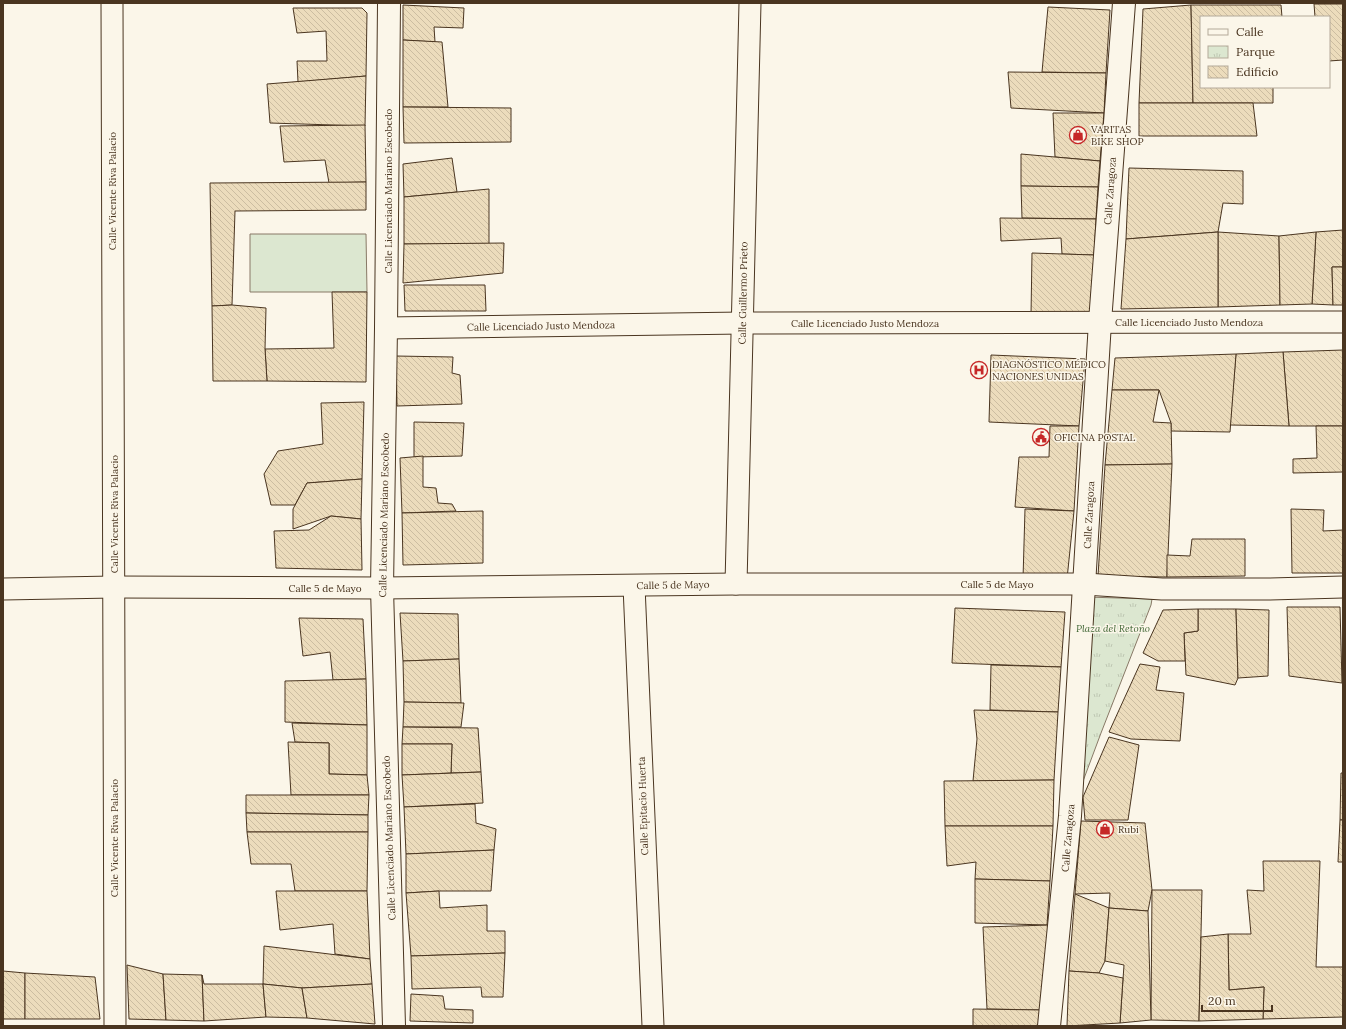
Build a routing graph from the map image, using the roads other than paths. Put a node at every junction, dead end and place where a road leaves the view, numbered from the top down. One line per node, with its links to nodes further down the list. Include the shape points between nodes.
1 (112, 3): 12 (street, Calle Vicente Riva Palacio)
2 (389, 3): 8 (street, Calle Licenciado Mariano Escobedo)
3 (750, 3): 7 (street, Calle Guillermo Prieto)
4 (1124, 3): 5 (street, Calle Zaragoza)
5 (1100, 322): 6 (street, Calle Licenciado Justo Mendoza); 7 (street, Calle Licenciado Justo Mendoza); 10 (street, Calle Zaragoza)
6 (1343, 322)
7 (743, 323): 8 (street, Calle Licenciado Justo Mendoza); 9 (street, Calle Guillermo Prieto)
8 (386, 328): 14 (street, Calle Licenciado Mariano Escobedo)
9 (736, 584): 10 (street, Calle 5 de Mayo); 11 (street, Calle 5 de Mayo)
10 (1085, 584): 13 (street, Calle 5 de Mayo, via 1162,589); 19 (street, Calle Zaragoza, via 1070,816)
11 (634, 586): 14 (street, Calle 5 de Mayo); 18 (street, Calle Epitacio Huerta)
12 (114, 587): 14 (street, Calle 5 de Mayo); 15 (street, Calle 5 de Mayo); 16 (street, Calle Vicente Riva Palacio)
13 (1343, 587)
14 (382, 588): 17 (street, Calle Licenciado Mariano Escobedo)
15 (3, 589)
16 (115, 1026)
17 (394, 1026)
18 (653, 1026)
19 (1049, 1026)

